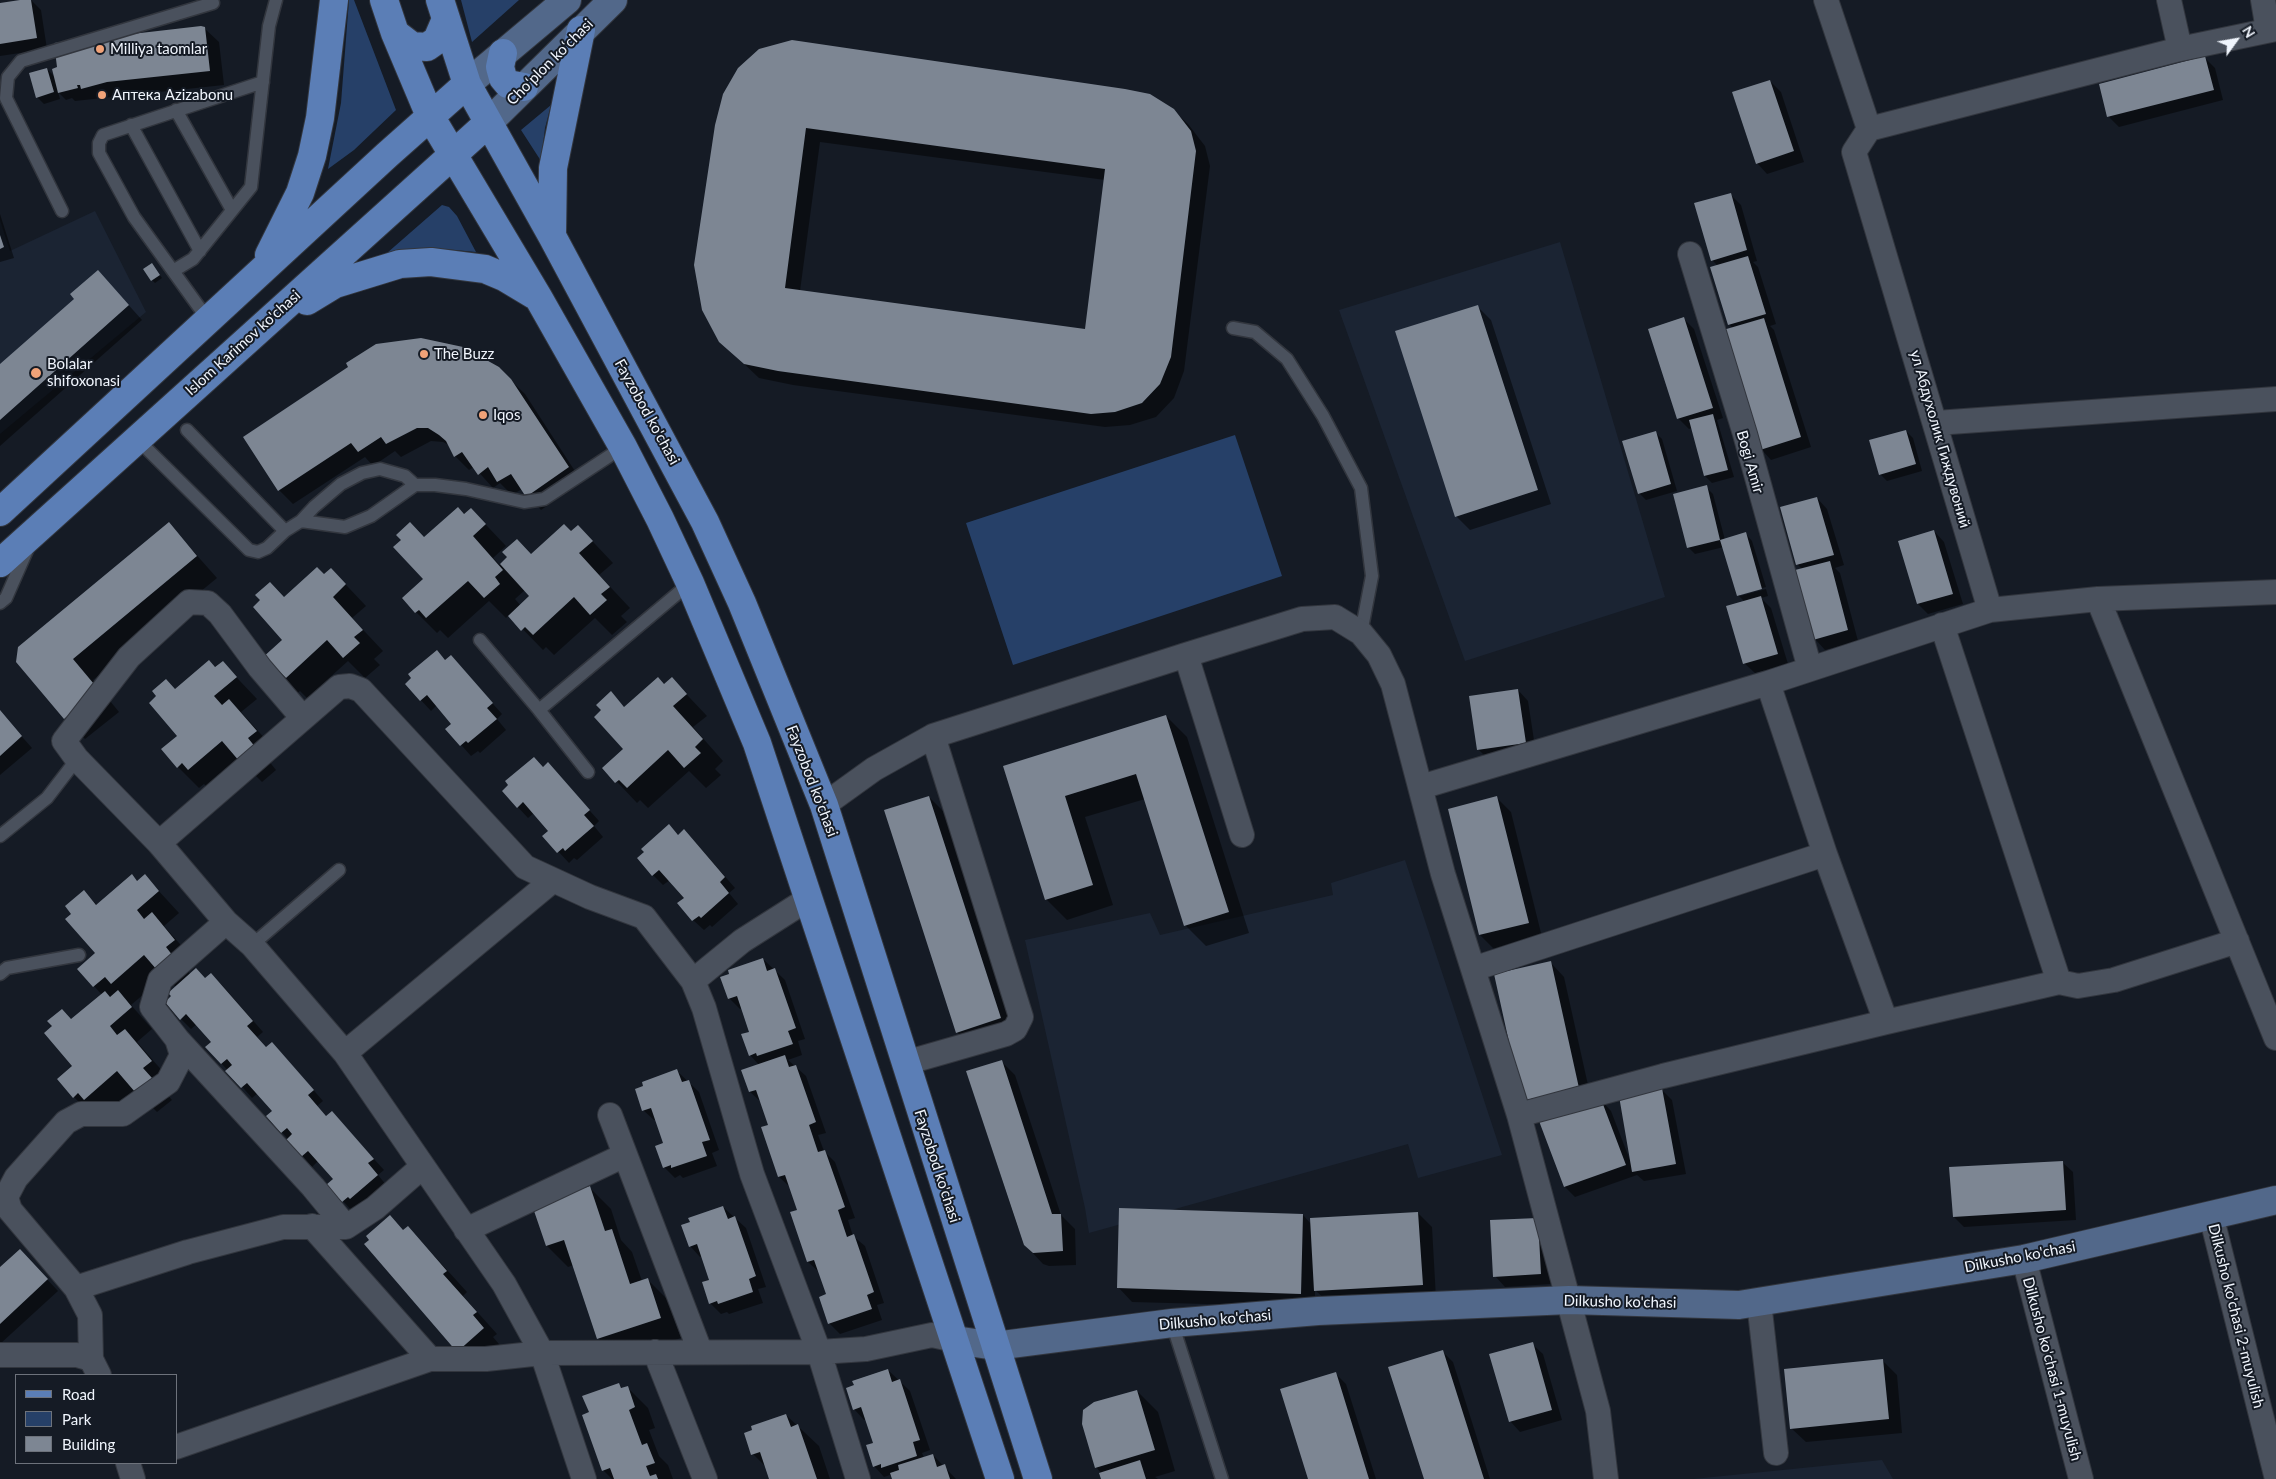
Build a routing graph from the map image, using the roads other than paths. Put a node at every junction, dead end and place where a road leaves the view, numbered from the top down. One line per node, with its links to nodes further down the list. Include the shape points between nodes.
1 (276, 0): 16 (lane, via 269,26)
2 (334, 0): 33 (main road, via 320,118 312,156 300,193)
3 (384, 0): 13 (main road)
4 (567, 0): 15 (street)
5 (612, 0): 11 (street, Choʻplon koʻchasi)
6 (1826, 0): 23 (street)
7 (2170, 0): 14 (street)
8 (2263, 0): 12 (street)
9 (217, 1): 28 (lane, via 20,60 8,77 6,98)
10 (443, 9): 13 (main road, via 437,40 427,47 412,46); 17 (main road, Fayzobod ko'chasi)
11 (582, 30): 18 (street, Choʻplon koʻchasi); 29 (main road, via 553,168)
12 (2272, 30): 14 (street)
13 (395, 33): 20 (main road)
14 (2180, 49): 23 (street)
15 (503, 53): 17 (street); 18 (main road, via 500,67 503,78 508,84)
16 (263, 82): 19 (lane); 27 (lane, via 251,187)
17 (467, 84): 20 (main road); 21 (main road, Fayzobod ko'chasi)
18 (524, 87): 21 (street, Choʻplon koʻchasi)
19 (176, 110): 22 (lane); 27 (lane)
20 (430, 116): 24 (main road); 25 (main road)
21 (487, 124): 24 (main road, Islom Karimov ko'chasi); 29 (main road, Fayzobod ko'chasi)
22 (131, 125): 30 (lane); 32 (lane, via 103,135 99,153 134,217)
23 (1869, 129): 39 (street, ул Абдухолик Гиждувоний, via 1854,152)
24 (453, 154): 26 (main road, Islom Karimov ko'chasi); 34 (main road)
25 (386, 155): 26 (main road, via 404,165); 33 (main road)
26 (416, 188): 37 (main road, Islom Karimov ko'chasi)
27 (232, 210): 30 (lane)
28 (62, 211)
29 (552, 236): 66 (main road, Fayzobod ko'chasi, via 706,522)
30 (200, 251): 32 (lane)
31 (1690, 254): 58 (street, via 1745,434)
32 (173, 271): 35 (lane)
33 (256, 277): 35 (main road)
34 (538, 297): 37 (main road, via 485,269 431,262 400,264 335,284); 42 (main road)
35 (209, 321): 44 (main road)
36 (1233, 328): 55 (lane, via 1255,332 1287,359 1323,416 1361,488 1372,576)
37 (249, 338): 41 (main road, Islom Karimov ko'chasi)
38 (2276, 399): 39 (street)
39 (1936, 423): 53 (street, ул Абдухолик Гиждувоний)
40 (187, 430): 46 (lane)
41 (137, 439): 46 (lane, via 249,550 258,552 267,548); 47 (main road, Islom Karimov ko'chasi)
42 (623, 447): 43 (lane, via 544,499 524,502 466,489); 49 (main road)
43 (415, 485): 45 (lane, via 370,516 345,527); 45 (lane, via 405,476 380,469 362,473 341,484)
44 (0, 512)
45 (301, 521): 46 (lane)
46 (285, 530)
47 (36, 531): 48 (main road, Islom Karimov ko'chasi); 52 (lane, via 6,598)
48 (0, 563)
49 (690, 583): 60 (lane); 73 (main road, via 757,743)
50 (2276, 592): 51 (street)
51 (2098, 599): 53 (street); 75 (street)
52 (0, 603)
53 (1990, 610): 54 (street)
54 (1942, 625): 58 (street); 81 (street)
55 (1361, 633): 57 (street, via 1335,617 1302,619); 65 (street, via 1387,668)
56 (480, 640): 60 (lane)
57 (1186, 655): 62 (street); 67 (street)
58 (1810, 670): 59 (street)
59 (1768, 684): 65 (street); 70 (street)
60 (539, 710): 64 (lane)
61 (302, 717): 63 (street, via 220,614 208,603 189,602 129,658 64,741); 69 (street); 72 (street, via 339,687 361,690 526,867)
62 (933, 736): 66 (street, via 874,769); 86 (street, via 1021,1017 1015,1029 1006,1034)
63 (77, 759): 68 (lane, via 47,798); 69 (street)
64 (588, 772)
65 (1421, 787): 78 (street, via 1443,874)
66 (824, 805): 86 (main road, Fayzobod ko'chasi)
67 (1242, 835)
68 (0, 836)
69 (159, 843): 74 (street)
70 (1825, 854): 78 (street); 82 (street)
71 (339, 870): 76 (lane)
72 (552, 881): 80 (street, via 644,917); 85 (street)
73 (808, 899): 80 (street, via 742,941); 101 (main road)
74 (226, 922): 76 (street); 84 (street, via 160,980 152,1007)
75 (2237, 941): 81 (street, via 2114,980 2078,986); 83 (street)
76 (252, 945): 85 (street)
77 (79, 955): 79 (lane, via 7,968)
78 (1473, 968): 88 (street)
79 (0, 974)
80 (693, 981): 105 (street, via 704,1008 752,1174)
81 (2058, 982): 82 (street)
82 (1886, 1022): 88 (street)
83 (2276, 1038)
84 (177, 1039): 94 (street, via 313,1186); 97 (street, via 182,1055 168,1082 124,1114 80,1114 66,1122 16,1178 6,1197 10,1210)
85 (345, 1053): 90 (street)
86 (905, 1063): 102 (main road, Fayzobod ko'chasi)
87 (610, 1115): 89 (street)
88 (1518, 1115): 98 (street)
89 (625, 1155): 95 (street); 104 (street)
90 (422, 1167): 94 (street); 95 (street)
91 (2276, 1200): 92 (street, Dilkusho ko'chasi)
92 (2211, 1215): 96 (street, Dilkusho ko'chasi); 113 (street, Dilkusho ko'chasi 2-muyulish)
93 (312, 1226): 94 (street); 97 (street, via 283,1227 188,1252); 108 (street)
94 (346, 1227)
95 (466, 1230): 106 (street, via 504,1284)
96 (2024, 1259): 99 (street, Dilkusho ko'chasi); 122 (street, Dilkusho ko'chasi 1-muyulish)
97 (76, 1288): 109 (street, via 90,1315)
98 (1570, 1300): 99 (street, Dilkusho ko'chasi, via 1739,1305); 100 (street, Dilkusho ko'chasi, via 1318,1311); 121 (street, via 1598,1411)
99 (1759, 1302): 111 (street)
100 (1172, 1323): 102 (street, Dilkusho ko'chasi); 120 (lane)
101 (955, 1340): 102 (street, Dilkusho ko'chasi); 105 (street, via 932,1336 866,1349); 118 (main road)
102 (995, 1346): 119 (main road, Fayzobod ko'chasi)
103 (654, 1352): 104 (street); 106 (street); 116 (street)
104 (700, 1352): 105 (street)
105 (819, 1352): 117 (street)
106 (542, 1353): 108 (street, via 486,1359); 115 (street)
107 (0, 1355): 109 (street, via 77,1355)
108 (430, 1359): 110 (street)
109 (95, 1367)
110 (178, 1446)
111 (1776, 1453)
112 (129, 1464): 114 (street)
113 (2276, 1475)
114 (134, 1479)
115 (584, 1479)
116 (705, 1479)
117 (858, 1479)
118 (1000, 1479)
119 (1038, 1479)
120 (1222, 1479)
121 (1606, 1479)
122 (2081, 1479)

